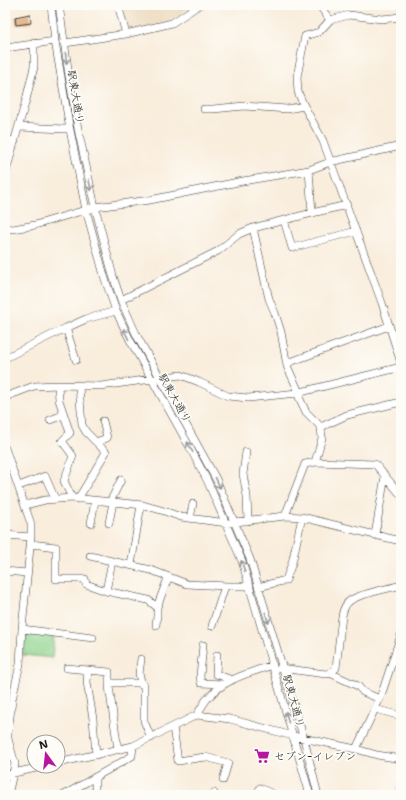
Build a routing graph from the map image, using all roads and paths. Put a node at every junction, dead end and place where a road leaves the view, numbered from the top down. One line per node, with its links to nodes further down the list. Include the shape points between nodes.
1 (51, 5): 9 (street, 駅東大通り)
2 (59, 5): 11 (street, 駅東大通り)
3 (118, 5): 8 (street)
4 (199, 5): 8 (street, via 172,23)
5 (319, 5): 7 (street)
6 (401, 17): 7 (street, via 382,19 349,15)
7 (330, 20): 13 (street, via 319,32 304,36 297,77 298,92)
8 (126, 34): 11 (street)
9 (55, 41): 10 (street); 25 (street, 駅東大通り)
10 (34, 43): 12 (street); 15 (street, via 34,66)
11 (65, 44): 24 (street, 駅東大通り, one-way to 24, via 78,129)
12 (5, 48)
13 (304, 106): 14 (street); 20 (street, via 323,141)
14 (204, 109)
15 (19, 127): 16 (street); 18 (street)
16 (65, 129)
17 (5, 140): 18 (street)
18 (15, 141): 22 (street)
19 (401, 146): 20 (street)
20 (330, 162): 21 (street); 23 (street)
21 (309, 170): 24 (street, via 150,200); 26 (street)
22 (5, 175)
23 (347, 205): 26 (street); 30 (street)
24 (95, 206): 25 (street); 31 (street, 駅東大通り)
25 (86, 210): 28 (street, via 35,225); 32 (street, 駅東大通り, via 104,279)
26 (312, 213): 27 (street)
27 (284, 220): 29 (street); 30 (street, via 292,248)
28 (5, 228)
29 (253, 228): 31 (street, via 239,234 218,251); 38 (street, via 269,299 281,332)
30 (356, 231): 33 (street)
31 (121, 300): 40 (street, 駅東大通り)
32 (116, 311): 34 (street, via 86,319); 41 (street, 駅東大通り, one-way to 32)
33 (389, 326): 37 (street); 38 (street, via 290,362)
34 (66, 328): 35 (street); 36 (street)
35 (5, 358)
36 (76, 360)
37 (401, 363)
38 (287, 366): 44 (street)
39 (401, 367): 44 (street)
40 (160, 378): 41 (street); 44 (street, via 181,375 228,396 248,398); 70 (street, 駅東大通り, one-way to 70, via 216,479)
41 (152, 379): 43 (street, via 101,386); 73 (street, 駅東大通り, one-way to 41, via 208,482)
42 (58, 385): 43 (street); 45 (street, via 34,386); 47 (street)
43 (79, 386): 51 (street, via 82,425)
44 (298, 392): 50 (street, via 306,412)
45 (5, 397)
46 (401, 402): 50 (street, via 347,415)
47 (64, 415): 48 (street); 60 (street, via 70,433 62,441 73,456 64,481)
48 (50, 420)
49 (104, 421): 51 (street, via 107,438)
50 (321, 427): 54 (street, via 322,438)
51 (96, 442): 60 (street, via 106,452)
52 (5, 448): 57 (street)
53 (246, 452): 69 (street, via 243,474)
54 (315, 462): 55 (street, via 375,464); 66 (street, via 305,464)
55 (385, 476): 58 (street); 75 (street)
56 (121, 480): 62 (street)
57 (19, 486): 59 (street, via 45,476); 64 (street)
58 (401, 495)
59 (54, 499): 60 (street); 64 (street)
60 (75, 499): 61 (street)
61 (95, 501): 62 (street); 71 (street)
62 (111, 502): 65 (street); 72 (street)
63 (193, 504): 68 (street)
64 (25, 505): 77 (street, via 31,524)
65 (141, 505): 68 (street); 80 (street)
66 (285, 516): 67 (street); 69 (street)
67 (302, 517): 75 (street); 87 (street, via 286,580)
68 (190, 518): 73 (street)
69 (248, 521): 70 (street)
70 (235, 522): 73 (street); 87 (street, 駅東大通り)
71 (91, 523)
72 (109, 523)
73 (226, 524): 86 (street, 駅東大通り, one-way to 73)
74 (5, 535): 77 (street)
75 (375, 535): 76 (street)
76 (401, 540)
77 (31, 541): 82 (street); 88 (street, via 56,547 56,579 85,579 86,584)
78 (90, 556): 79 (street)
79 (112, 561): 80 (street); 88 (street)
80 (131, 565): 83 (street)
81 (5, 571): 82 (street)
82 (27, 573): 92 (street)
83 (168, 578): 85 (street, via 187,584); 89 (street)
84 (401, 585): 102 (street, via 363,595 351,600 344,608 336,668)
85 (225, 586): 86 (street); 91 (street)
86 (250, 586): 98 (street, 駅東大通り)
87 (258, 587): 100 (street, 駅東大通り, one-way to 100)
88 (106, 591): 89 (street, via 148,600)
89 (157, 607): 90 (street)
90 (156, 625)
91 (212, 626)
92 (22, 629): 94 (street); 111 (street, via 20,664)
93 (401, 635): 107 (street)
94 (93, 638)
95 (203, 645): 106 (street, via 201,683)
96 (217, 655): 103 (street, via 216,674)
97 (140, 659): 105 (street, via 139,674)
98 (273, 666): 100 (street); 103 (street); 113 (street, 駅東大通り, one-way to 98)
99 (66, 668): 101 (street)
100 (283, 668): 102 (street); 115 (street, 駅東大通り)
101 (88, 670): 104 (street, via 109,672); 119 (street, via 87,682 94,719)
102 (330, 673): 107 (street)
103 (232, 680): 106 (street)
104 (109, 683): 105 (street); 118 (street)
105 (142, 684): 114 (street, via 144,721)
106 (224, 684): 109 (street, via 206,700)
107 (380, 699): 108 (street)
108 (375, 709): 110 (street); 117 (street)
109 (197, 715): 112 (street); 113 (street, via 230,719)
110 (401, 716)
111 (7, 727): 123 (street, via 15,764)
112 (173, 727): 114 (street); 125 (street, via 178,761 205,757 228,763)
113 (292, 736): 115 (street); 131 (street, 駅東大通り)
114 (151, 738): 116 (street)
115 (304, 739): 117 (street); 132 (street, 駅東大通り)
116 (133, 746): 118 (street); 124 (street, via 132,756)
117 (356, 749): 120 (street)
118 (118, 750): 119 (street)
119 (96, 755): 121 (street)
120 (401, 759)
121 (66, 761)
122 (26, 770): 123 (street)
123 (9, 774): 126 (street)
124 (95, 777): 127 (street); 128 (street)
125 (222, 780)
126 (8, 795)
127 (64, 795)
128 (95, 795)
129 (257, 795): 130 (street, via 260,788)
130 (275, 795)
131 (310, 795)
132 (318, 795)

